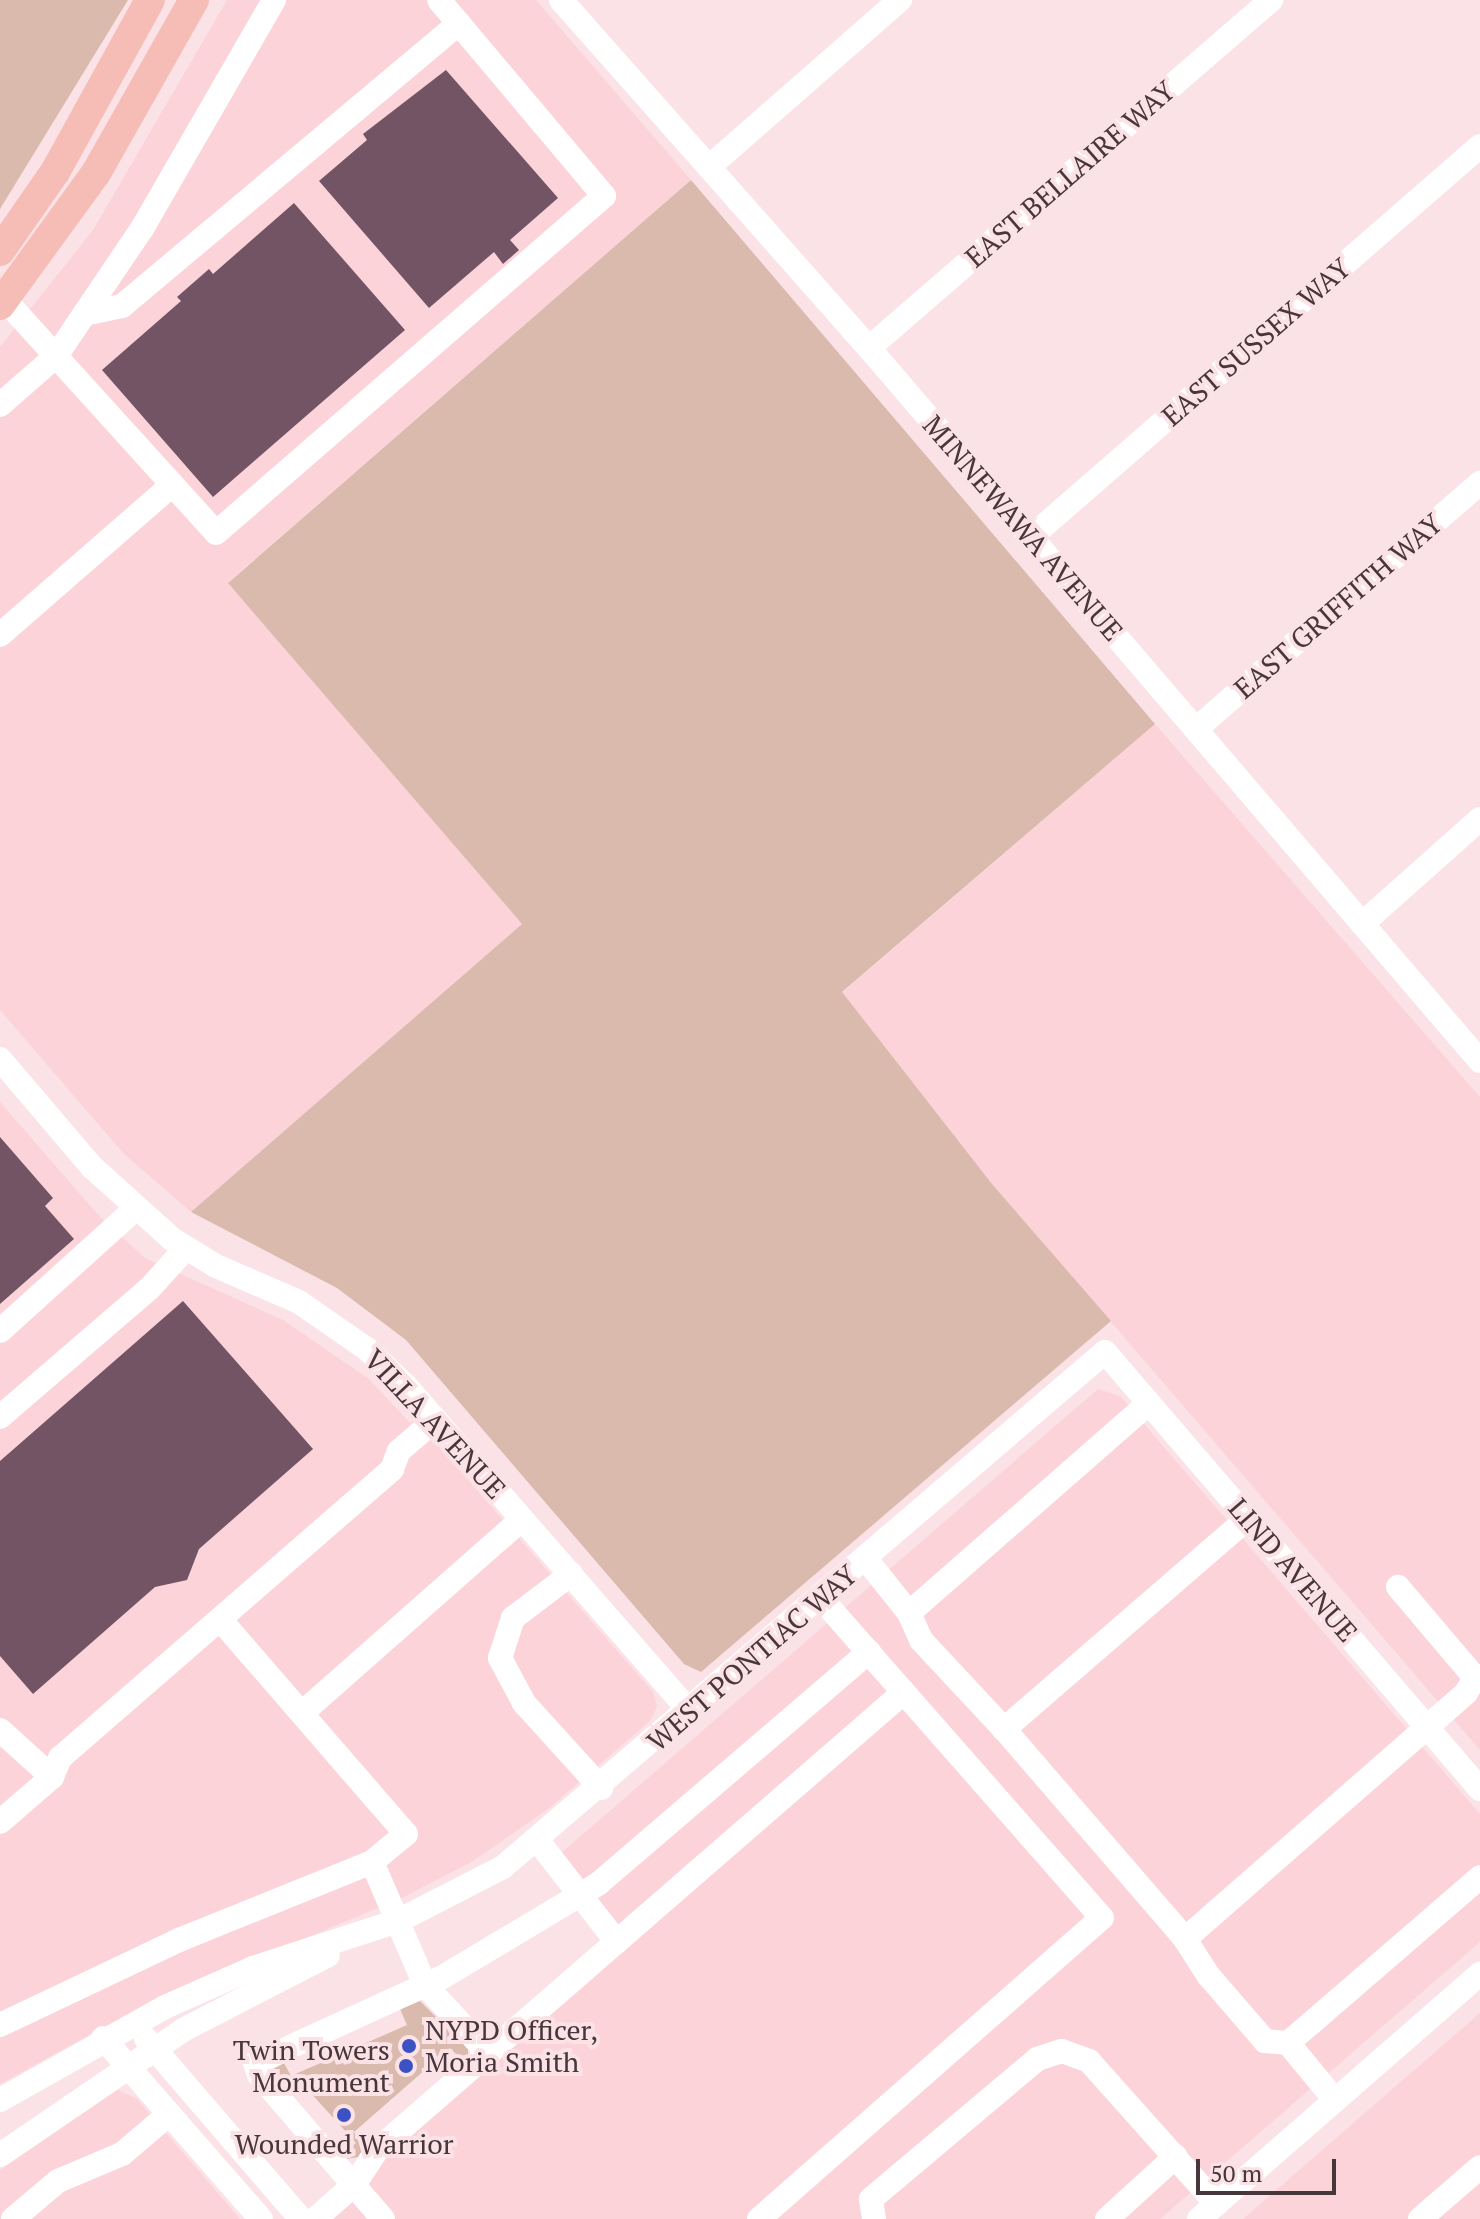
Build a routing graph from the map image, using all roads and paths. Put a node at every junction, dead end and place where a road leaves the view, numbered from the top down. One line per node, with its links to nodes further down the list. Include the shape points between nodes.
1 (150, 0): 11 (main road, via 55,172)
2 (194, 0): 12 (main road, via 96,173)
3 (274, 0): 13 (street, via 143,227)
4 (439, 0): 8 (street)
5 (561, 0): 10 (street, MINNEWAWA AVENUE)
6 (900, 0): 10 (street)
7 (1271, 0): 14 (street, EAST BELLAIRE WAY)
8 (459, 23): 13 (street, via 122,306); 18 (street, via 604,196 216,533)
9 (1480, 146): 19 (street, EAST SUSSEX WAY)
10 (709, 167): 14 (street, MINNEWAWA AVENUE)
11 (0, 251)
12 (2, 302): 15 (street)
13 (84, 314): 15 (street)
14 (869, 348): 19 (street, MINNEWAWA AVENUE)
15 (56, 356): 16 (street); 18 (street)
16 (0, 405)
17 (1480, 483): 21 (street, EAST GRIFFITH WAY)
18 (172, 485): 20 (street)
19 (1031, 537): 21 (street, MINNEWAWA AVENUE)
20 (0, 635)
21 (1196, 729): 23 (street, MINNEWAWA AVENUE)
22 (1480, 819): 23 (street)
23 (1362, 924): 25 (street, MINNEWAWA AVENUE)
24 (0, 1059): 26 (street, VILLA AVENUE)
25 (1480, 1061)
26 (135, 1209): 27 (street, VILLA AVENUE); 28 (street)
27 (186, 1248): 31 (street, via 149,1289); 32 (street, VILLA AVENUE, via 334,1324 367,1349)
28 (0, 1331)
29 (1105, 1352): 30 (street, LIND AVENUE); 35 (street, WEST PONTIAC WAY)
30 (1149, 1403): 33 (street, LIND AVENUE); 39 (street)
31 (0, 1417)
32 (435, 1420): 34 (street, VILLA AVENUE); 40 (street, via 399,1451 392,1469)
33 (1248, 1518): 45 (street, LIND AVENUE); 46 (street)
34 (522, 1519): 36 (street, VILLA AVENUE); 44 (street)
35 (866, 1559): 38 (street, WEST PONTIAC WAY); 39 (street)
36 (571, 1574): 43 (street, VILLA AVENUE); 49 (street, via 513,1618 500,1658 524,1703)
37 (1398, 1587): 45 (street, via 1473,1681)
38 (821, 1598): 41 (street); 43 (street, WEST PONTIAC WAY)
39 (909, 1613): 46 (street, via 921,1640)
40 (220, 1619): 44 (street); 48 (street, via 60,1758)
41 (869, 1652): 42 (street); 55 (street)
42 (904, 1692): 58 (street); 82 (street, via 1102,1918)
43 (690, 1711): 49 (street, WEST PONTIAC WAY)
44 (302, 1713): 53 (street, via 406,1834)
45 (1428, 1728): 50 (street, LIND AVENUE); 57 (street)
46 (1004, 1729): 57 (street)
47 (0, 1730): 48 (street)
48 (52, 1777): 51 (street)
49 (601, 1788): 52 (street, WEST PONTIAC WAY)
50 (1480, 1789)
51 (0, 1822)
52 (538, 1841): 55 (street); 56 (street, WEST PONTIAC WAY, via 472,1886)
53 (372, 1862): 56 (street); 62 (street, via 179,1940)
54 (1480, 1877): 64 (street)
55 (581, 1896): 58 (street); 60 (street)
56 (387, 1925): 60 (street); 61 (street, WEST PONTIAC WAY, via 253,1968); 65 (street, WEST PONTIAC WAY)
57 (1185, 1939): 64 (street, via 1208,1975 1265,2041)
58 (617, 1942): 66 (street)
59 (1480, 1974): 68 (street)
60 (425, 1985): 66 (street); 75 (street, via 255,2063 259,2075)
61 (132, 2024): 63 (street, WEST PONTIAC WAY); 65 (street)
62 (0, 2025)
63 (103, 2038): 67 (street); 69 (street, WEST PONTIAC WAY)
64 (1288, 2043): 68 (street)
65 (154, 2048): 67 (street, WEST PONTIAC WAY); 79 (street)
66 (488, 2053): 75 (street, via 377,2150)
67 (127, 2066): 70 (street); 71 (street, WEST PONTIAC WAY)
68 (1335, 2100): 76 (street)
69 (0, 2101): 71 (street)
70 (169, 2114): 77 (street, via 122,2154 58,2181); 78 (street)
71 (28, 2133): 72 (street, WEST PONTIAC WAY)
72 (0, 2155)
73 (1176, 2156): 76 (street); 83 (street, via 1089,2061 1062,2051 1037,2059 871,2199); 84 (street)
74 (1480, 2167): 85 (street)
75 (354, 2185): 80 (street); 81 (street)
76 (1208, 2211)
77 (13, 2219)
78 (261, 2219)
79 (301, 2219)
80 (315, 2219)
81 (383, 2219)
82 (759, 2219)
83 (874, 2219)
84 (1107, 2219)
85 (1420, 2219)

